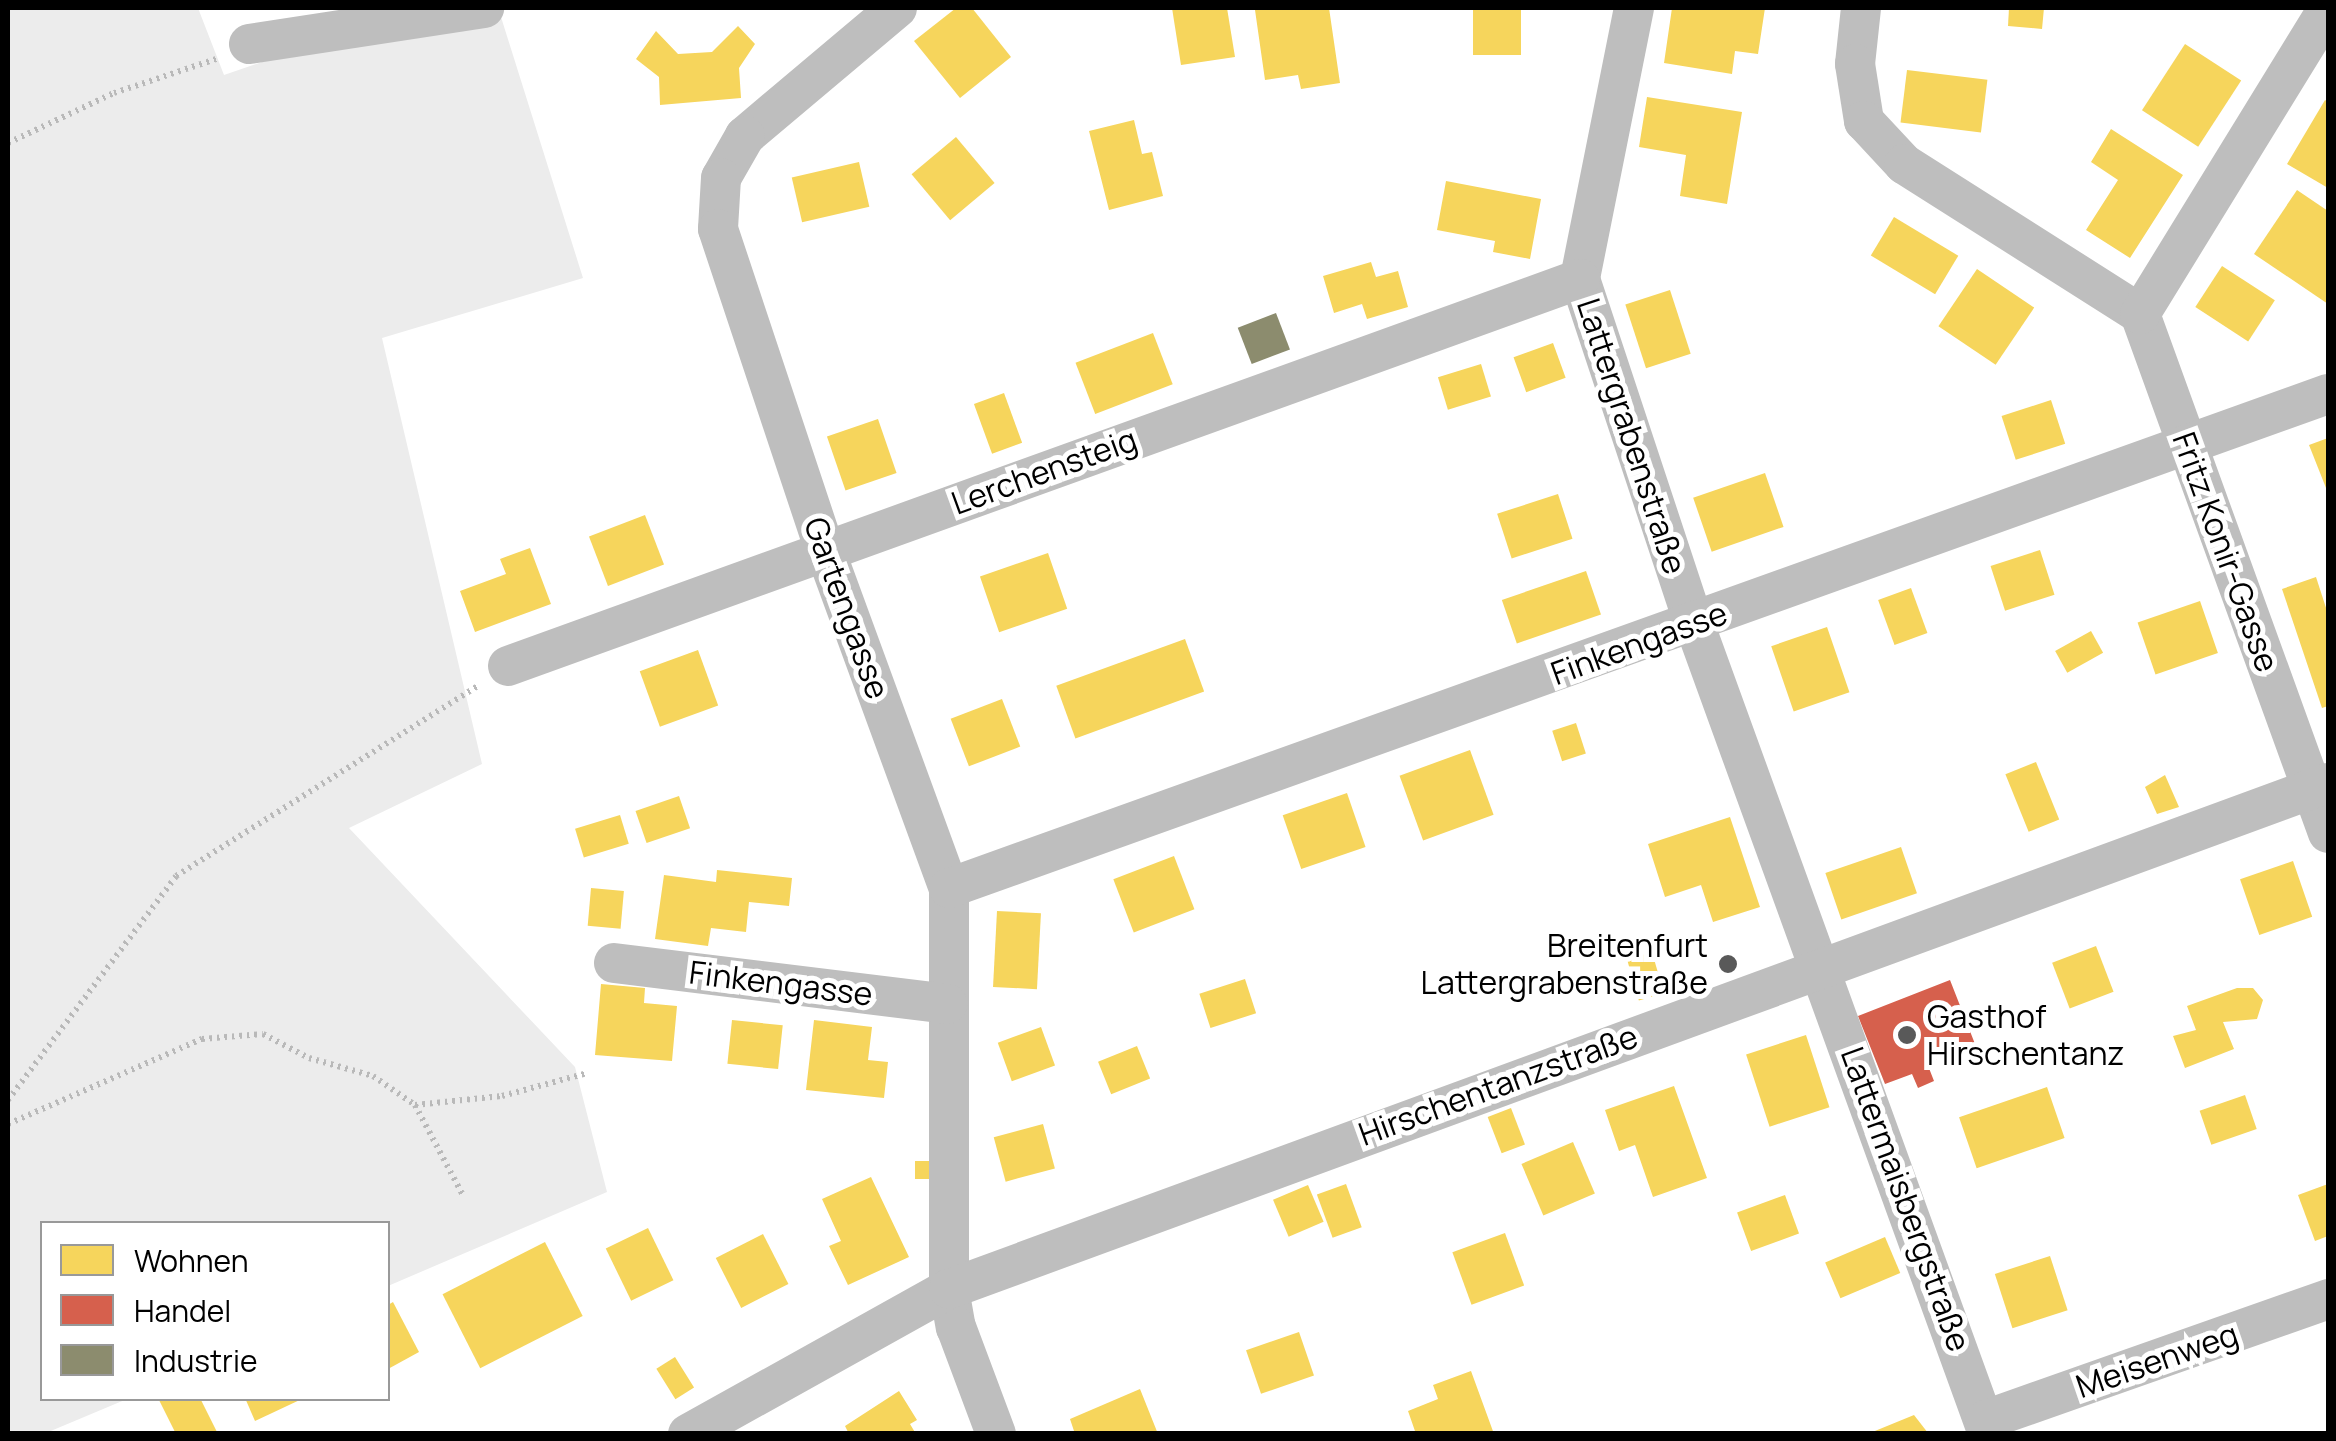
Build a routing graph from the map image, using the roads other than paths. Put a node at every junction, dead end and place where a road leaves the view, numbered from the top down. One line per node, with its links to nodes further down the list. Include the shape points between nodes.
1 (484, 8): 6 (street)
2 (897, 8): 11 (street, Gartengasse, via 746,136 720,178 718,228)
3 (1634, 8): 7 (street, Lattergrabenstraße)
4 (1861, 8): 8 (street, via 1855,64 1864,121 1904,164)
5 (2328, 9): 8 (street)
6 (249, 44)
7 (1580, 279): 11 (street, Lerchensteig); 12 (street, Lattergrabenstraße)
8 (2140, 314): 10 (street, Fritz Konir-Gasse)
9 (2328, 394): 10 (street, Finkengasse)
10 (2188, 448): 12 (street, Finkengasse); 14 (street, Fritz Konir-Gasse)
11 (824, 550): 13 (street, Lerchensteig); 16 (street, Gartengasse)
12 (1694, 624): 16 (street, Finkengasse); 18 (street, Lattergrabenstraße)
13 (508, 666)
14 (2321, 786): 15 (street, Fritz Konir-Gasse); 18 (street, Hirschentanzstraße)
15 (2328, 833)
16 (949, 888): 19 (street, Gartengasse)
17 (614, 963): 19 (street, Finkengasse)
18 (1822, 966): 20 (street, Hirschentanzstraße); 22 (street, Lattermaisbergstraße)
19 (947, 1004): 20 (street, Gartengasse)
20 (949, 1289): 23 (street, Hirschentanzstraße); 24 (street, Gartengasse, via 956,1328)
21 (2328, 1299): 22 (street, Meisenweg)
22 (1987, 1427)
23 (688, 1434)
24 (996, 1434)

